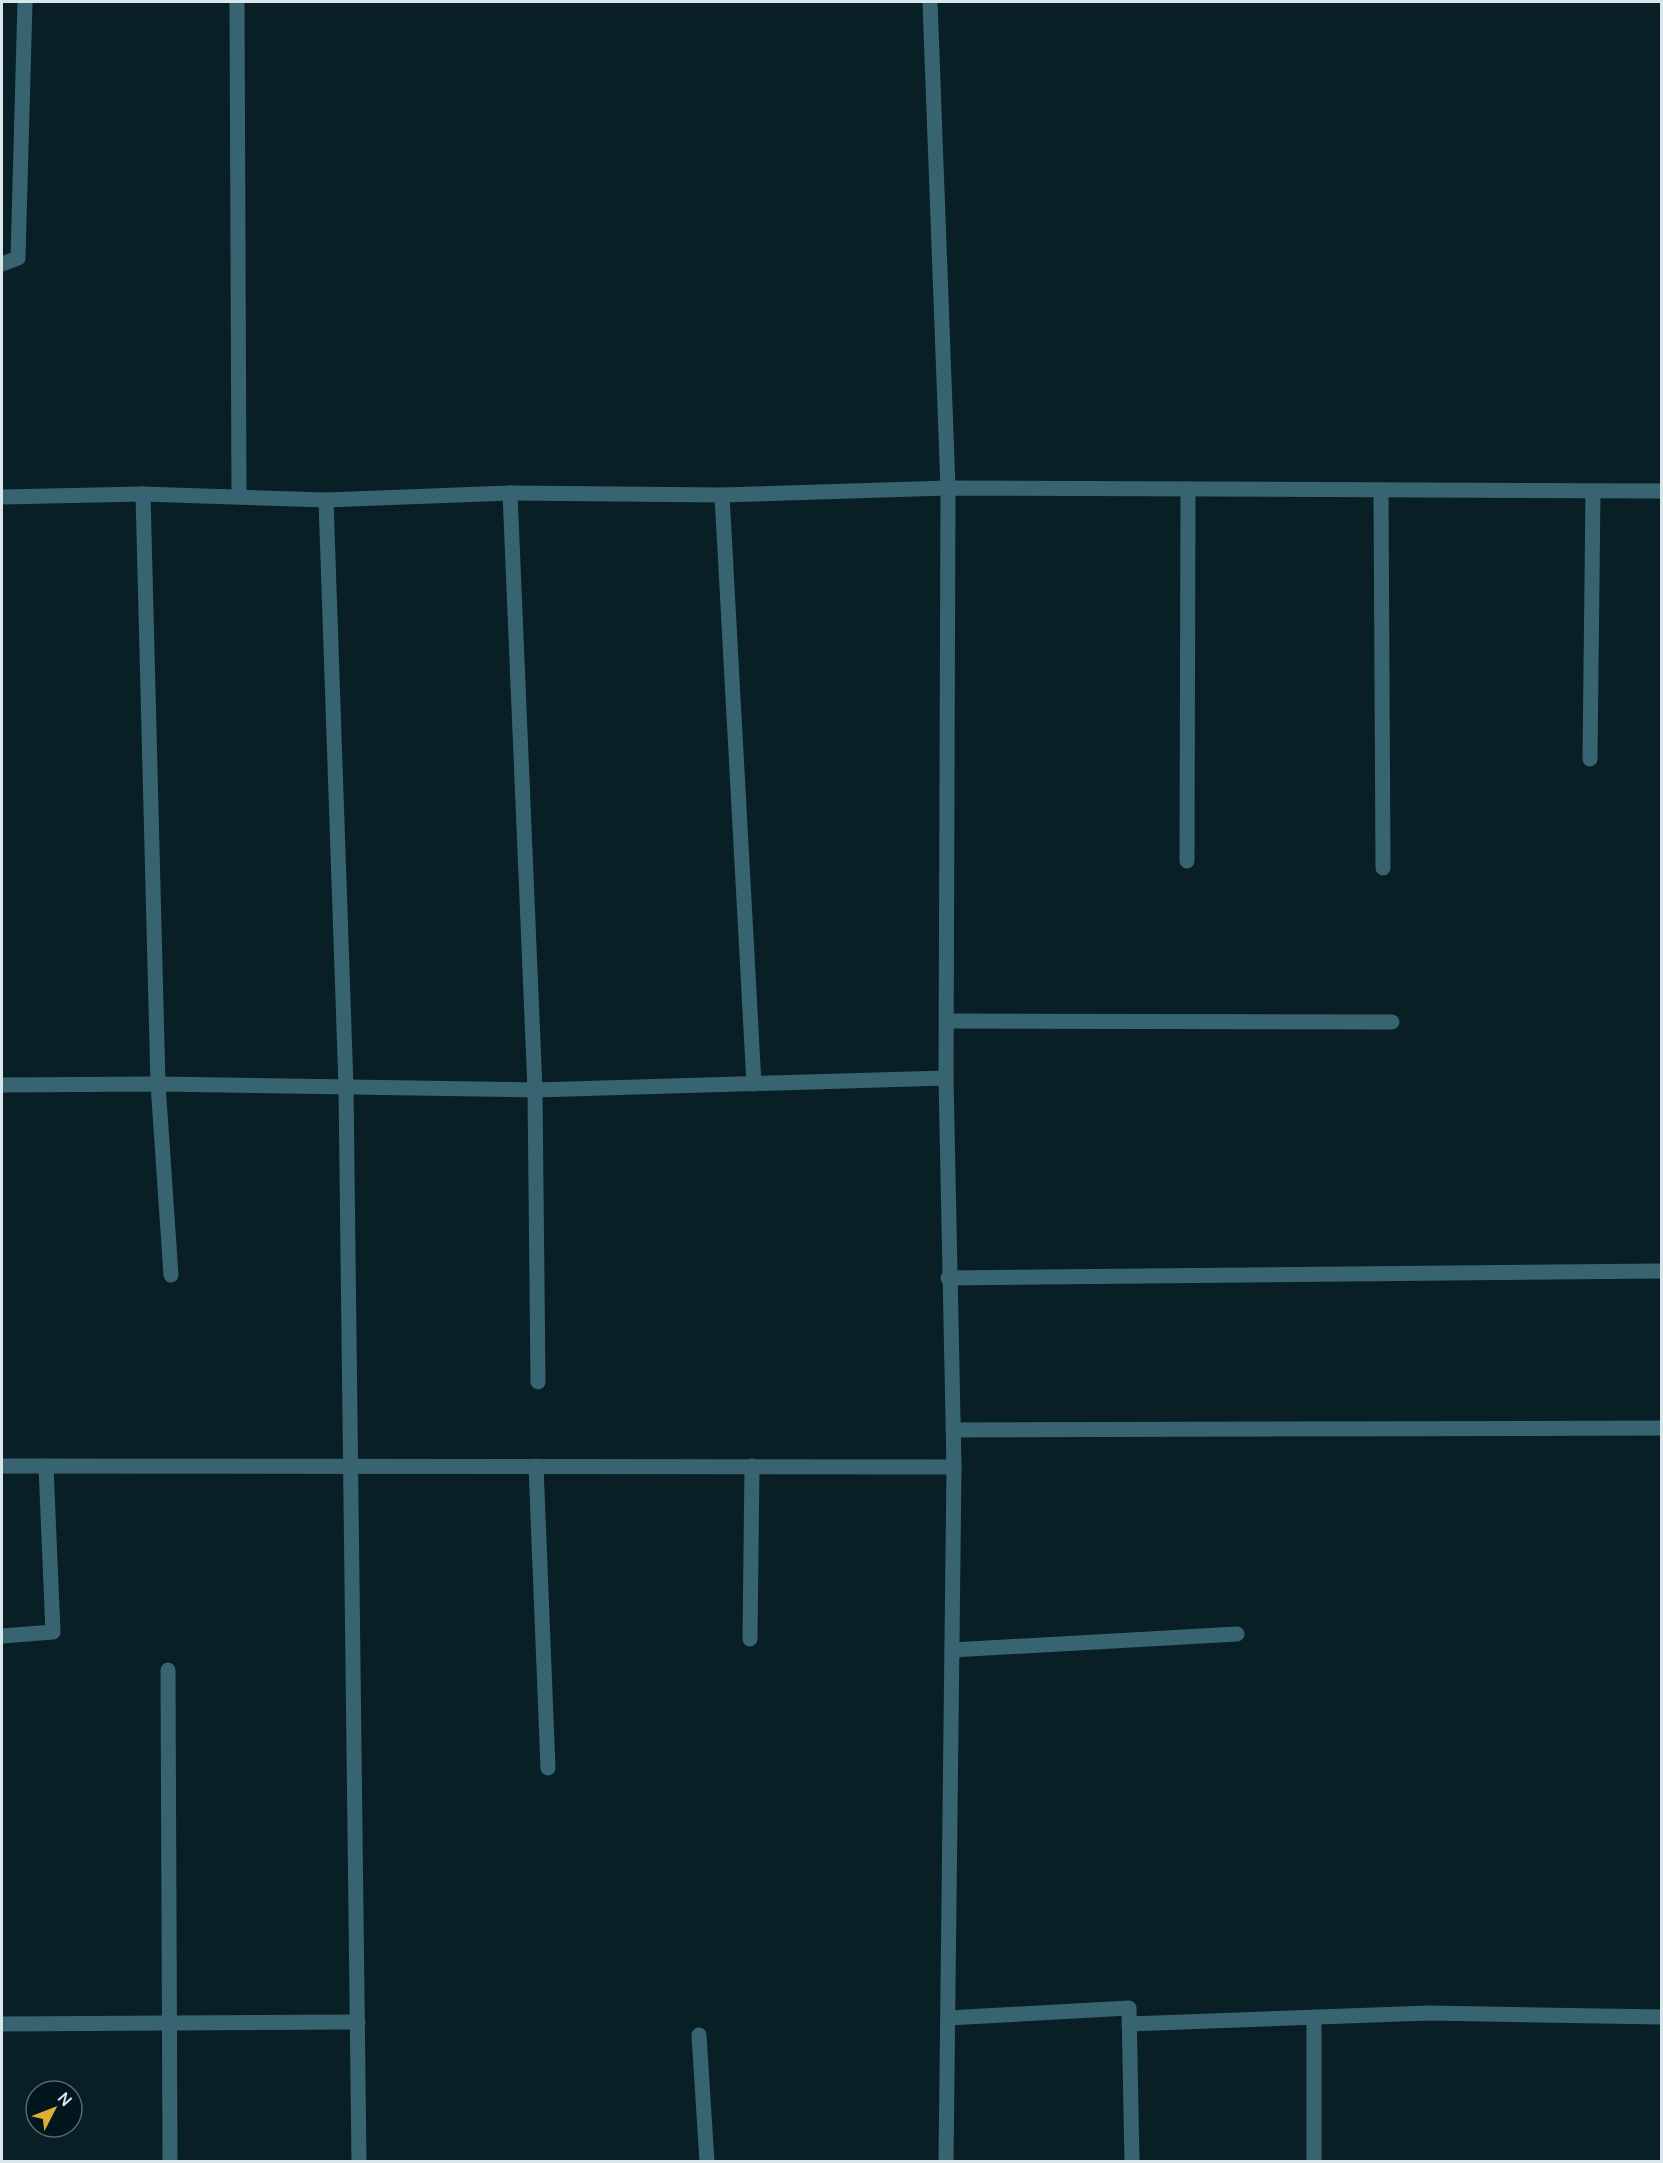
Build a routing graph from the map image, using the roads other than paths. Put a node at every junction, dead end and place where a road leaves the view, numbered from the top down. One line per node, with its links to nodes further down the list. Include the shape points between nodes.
1 (25, 2): 4 (street, via 18,258)
2 (237, 2): 12 (street)
3 (930, 2): 5 (street)
4 (2, 264)
5 (948, 488): 6 (street); 13 (street); 19 (street)
6 (1188, 489): 7 (street); 17 (street)
7 (1381, 490): 8 (street); 18 (street)
8 (1593, 491): 9 (street); 16 (street)
9 (1662, 491)
10 (510, 493): 13 (street); 15 (street); 26 (street)
11 (143, 494): 12 (street); 14 (street); 22 (street)
12 (239, 495): 15 (street)
13 (722, 495): 23 (street)
14 (2, 497)
15 (326, 500): 25 (street)
16 (1590, 759)
17 (1187, 861)
18 (1383, 868)
19 (948, 1021): 20 (street); 21 (street)
20 (1392, 1022)
21 (946, 1078): 23 (street); 29 (street)
22 (158, 1084): 24 (street); 25 (street); 28 (street)
23 (754, 1084): 26 (street)
24 (2, 1085)
25 (346, 1087): 26 (street); 35 (street)
26 (535, 1090): 30 (street)
27 (1662, 1271): 29 (street)
28 (171, 1275)
29 (948, 1278): 32 (street)
30 (538, 1382)
31 (1662, 1428): 32 (street)
32 (953, 1430): 38 (street)
33 (2, 1466): 34 (street)
34 (46, 1466): 35 (street); 40 (street, via 53,1632)
35 (352, 1466): 36 (street); 48 (street)
36 (536, 1466): 37 (street); 44 (street)
37 (752, 1466): 38 (street); 41 (street)
38 (954, 1467): 42 (street)
39 (1237, 1634): 42 (street)
40 (2, 1636)
41 (750, 1639)
42 (952, 1650): 47 (street)
43 (168, 1670): 49 (street)
44 (548, 1768)
45 (1314, 2017): 46 (street, via 1429,2013); 51 (street); 58 (street)
46 (1662, 2017)
47 (948, 2018): 51 (street, via 1129,2008); 56 (street)
48 (358, 2022): 49 (street); 54 (street)
49 (170, 2023): 50 (street); 53 (street)
50 (2, 2024)
51 (1129, 2024): 57 (street)
52 (699, 2035): 55 (street)
53 (170, 2162)
54 (359, 2162)
55 (707, 2162)
56 (946, 2162)
57 (1131, 2162)
58 (1314, 2162)

